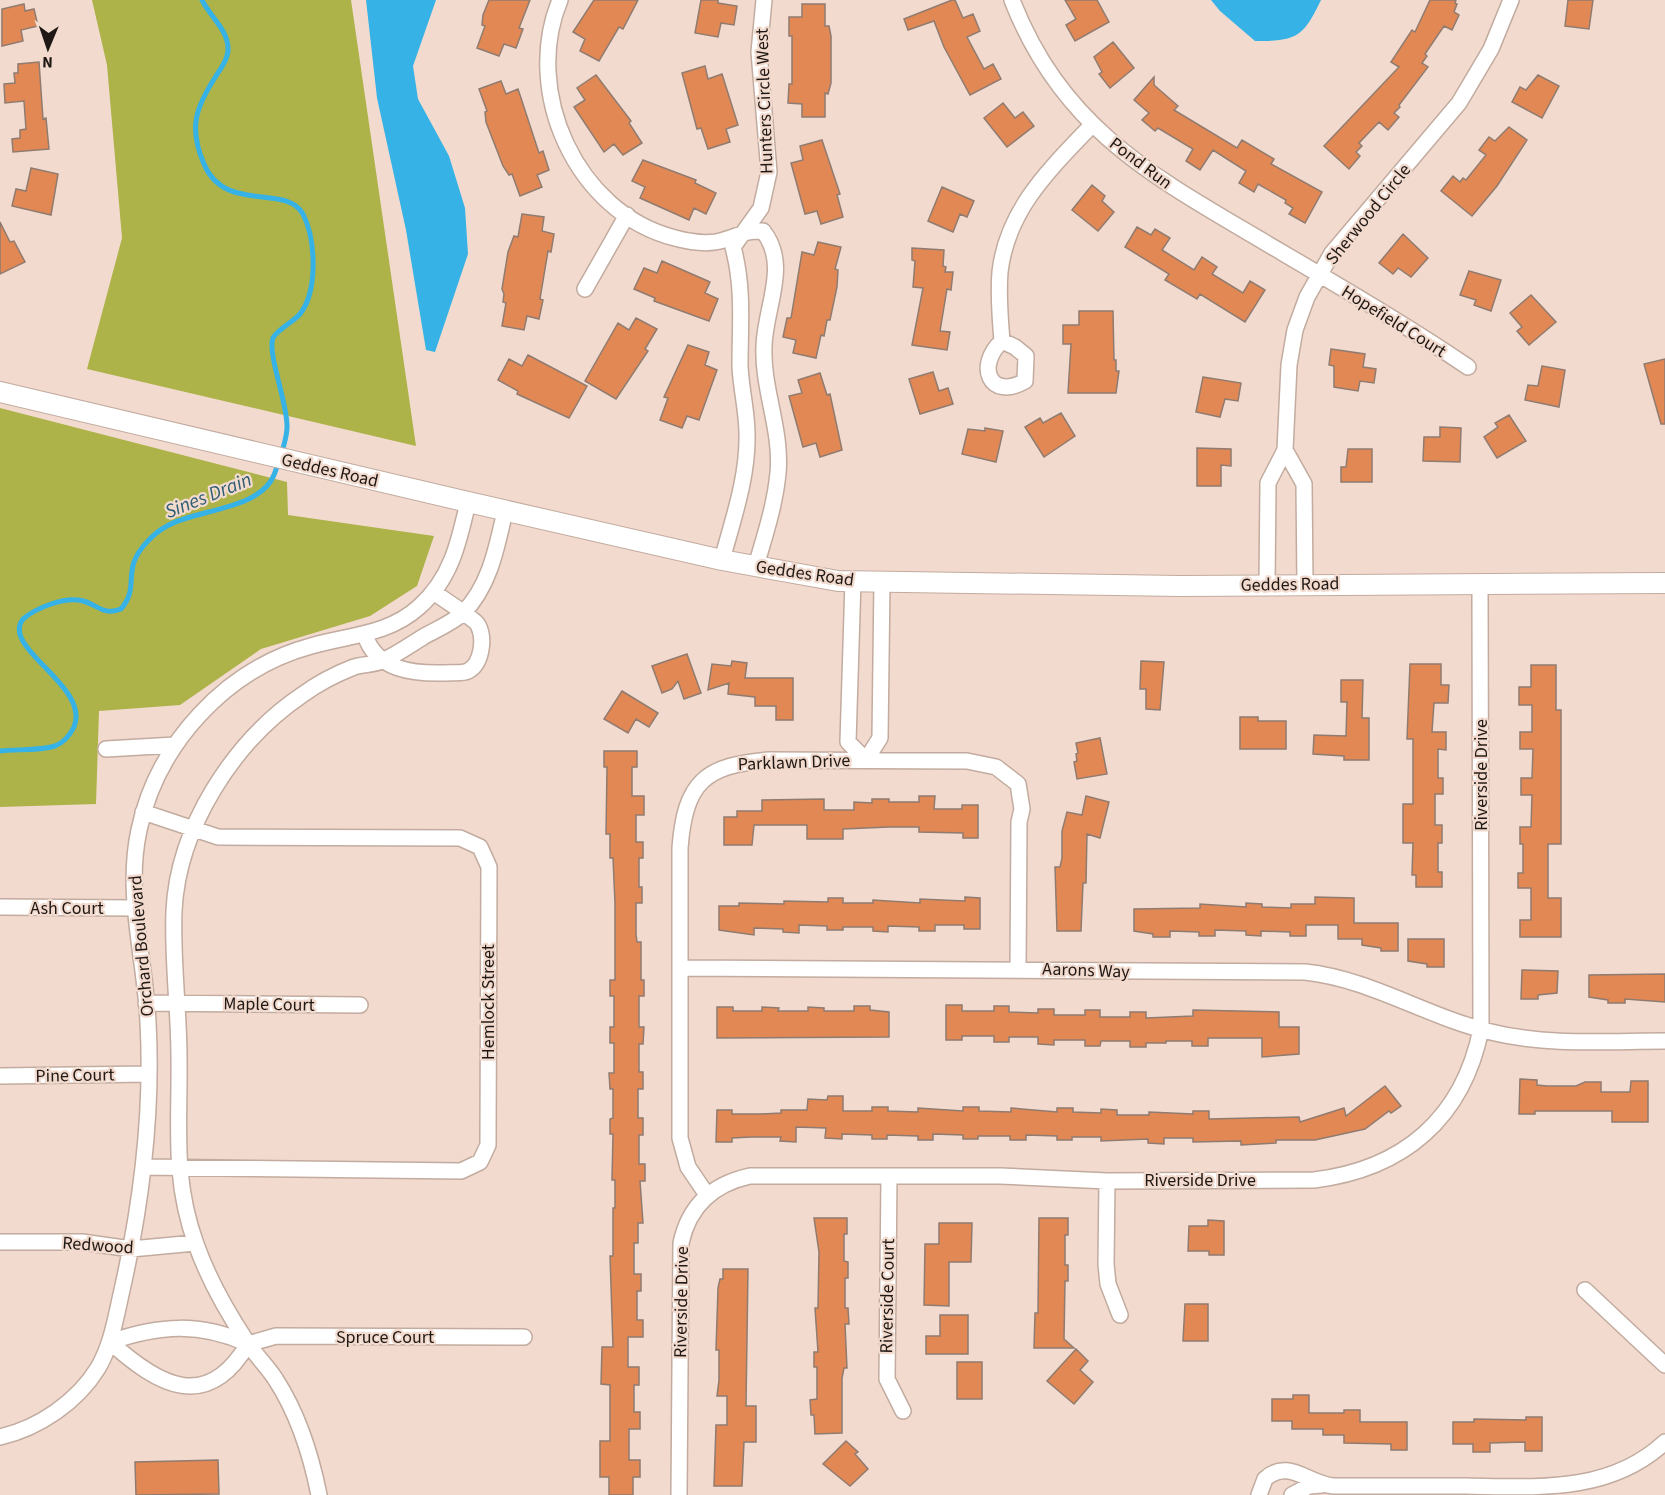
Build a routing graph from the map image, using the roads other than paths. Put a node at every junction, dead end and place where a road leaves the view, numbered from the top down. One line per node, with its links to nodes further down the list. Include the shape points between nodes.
1 (560, 0): 6 (street, via 547,49 551,105 578,164 599,191)
2 (764, 0): 7 (street, Hunters Circle West, via 759,63 769,172 761,208)
3 (1012, 0): 5 (street, Pond Run, via 1052,75)
4 (1510, 0): 8 (street, Sherwood Circle, via 1491,49 1459,103 1332,253)
5 (1092, 125): 8 (street, Pond Run, via 1150,174); 10 (street, via 1043,176 1016,217 1000,270)
6 (627, 215): 7 (street, via 660,233 693,242 721,242); 9 (street)
7 (743, 231): 16 (street, via 733,247 741,282 740,369 747,452); 17 (street, via 763,231 777,260 764,367 776,428 778,470 770,522)
8 (1320, 275): 11 (street, Hopefield Court); 13 (street, Sherwood Circle, via 1295,330 1286,387)
9 (585, 289)
10 (1002, 341)
11 (1468, 367)
12 (0, 392): 14 (main road, Geddes Road)
13 (1285, 450): 21 (street, via 1304,484); 23 (street, Sherwood Circle, via 1268,483)
14 (468, 502): 15 (main road, Geddes Road); 24 (street, Orchard Boulevard, via 457,548)
15 (505, 511): 16 (main road, Geddes Road); 25 (street, Orchard Boulevard, via 490,569 478,594)
16 (722, 560): 17 (main road, Geddes Road)
17 (756, 566): 18 (main road, Geddes Road)
18 (853, 581): 19 (main road, Geddes Road); 30 (street, via 848,742)
19 (882, 581): 23 (main road, Geddes Road); 30 (street, via 880,738)
20 (1480, 582): 21 (main road, Geddes Road); 22 (main road, Geddes Road); 40 (street, Riverside Drive)
21 (1305, 583): 23 (main road, Geddes Road)
22 (1665, 583)
23 (1267, 585)
24 (434, 592): 25 (street); 26 (street, Orchard Boulevard, via 401,620)
25 (462, 614): 27 (street, Orchard Boulevard); 27 (street, via 478,625 481,640 479,656 466,672 412,672)
26 (365, 635): 27 (street, via 369,648); 28 (street, Orchard Boulevard, via 308,646 252,672 213,700)
27 (382, 661): 32 (street, Orchard Boulevard, via 355,666 328,679 272,718 226,769)
28 (175, 745): 29 (street); 31 (street, Orchard Boulevard)
29 (105, 748)
30 (866, 760): 35 (street, Parklawn Drive, via 747,761 710,773 691,796 682,823); 36 (street, Parklawn Drive, via 967,761 996,767 1018,784 1022,809)
31 (143, 812): 32 (street, Hemlock Street); 34 (street, Orchard Boulevard, via 134,860)
32 (194, 829): 38 (street, Orchard Boulevard, via 174,906); 45 (street, Hemlock Street, via 218,837 460,838 480,847 489,867 488,1145 480,1162 461,1171)
33 (0, 907): 34 (street, Ash Court)
34 (134, 908): 37 (street, Orchard Boulevard)
35 (680, 968): 36 (street, Aarons Way); 48 (street, Parklawn Drive, via 680,1138 688,1167)
36 (1018, 969): 40 (street, Aarons Way, via 1325,974 1360,983)
37 (146, 1003): 38 (street, Maple Court); 42 (street, Orchard Boulevard)
38 (178, 1003): 39 (street, Maple Court); 45 (street, Orchard Boulevard)
39 (360, 1005)
40 (1481, 1029): 41 (street, Aarons Way, via 1556,1041); 47 (street, Riverside Drive, via 1470,1070 1446,1111 1413,1145 1371,1168 1314,1180)
41 (1665, 1041)
42 (149, 1074): 43 (street, Pine Court); 44 (street, Orchard Boulevard)
43 (0, 1076)
44 (144, 1167): 45 (street, Hemlock Street); 51 (street, Orchard Boulevard)
45 (178, 1168): 50 (street, Orchard Boulevard)
46 (888, 1176): 47 (street, Riverside Drive); 48 (street, Riverside Drive, via 750,1176); 58 (street, Riverside Court, via 887,1379)
47 (1107, 1181): 53 (street, via 1106,1264 1108,1284)
48 (707, 1195): 63 (street, Riverside Drive, via 688,1220 681,1244)
49 (0, 1242): 51 (street, Redwood, via 82,1242)
50 (195, 1243): 51 (street, Redwood); 56 (street, Orchard Boulevard)
51 (131, 1249): 55 (street, Orchard Boulevard)
52 (1585, 1290): 57 (street)
53 (1120, 1315)
54 (524, 1337): 56 (street, Spruce Court, via 276,1336)
55 (110, 1342): 56 (street, Orchard Boulevard, via 154,1330 195,1329 220,1331); 56 (street, via 138,1367 186,1386 220,1379); 59 (street, Orchard Boulevard, via 91,1378 69,1401 32,1427)
56 (248, 1344): 62 (street, Orchard Boulevard, via 276,1380 295,1417)
57 (1665, 1365)
58 (903, 1411)
59 (0, 1437)
60 (1665, 1442): 61 (street, via 1617,1473 1567,1486)
61 (1322, 1485): 64 (street, via 1282,1469 1264,1479); 65 (street, via 1309,1486)
62 (319, 1495)
63 (679, 1495)
64 (1259, 1495)
65 (1292, 1495)

